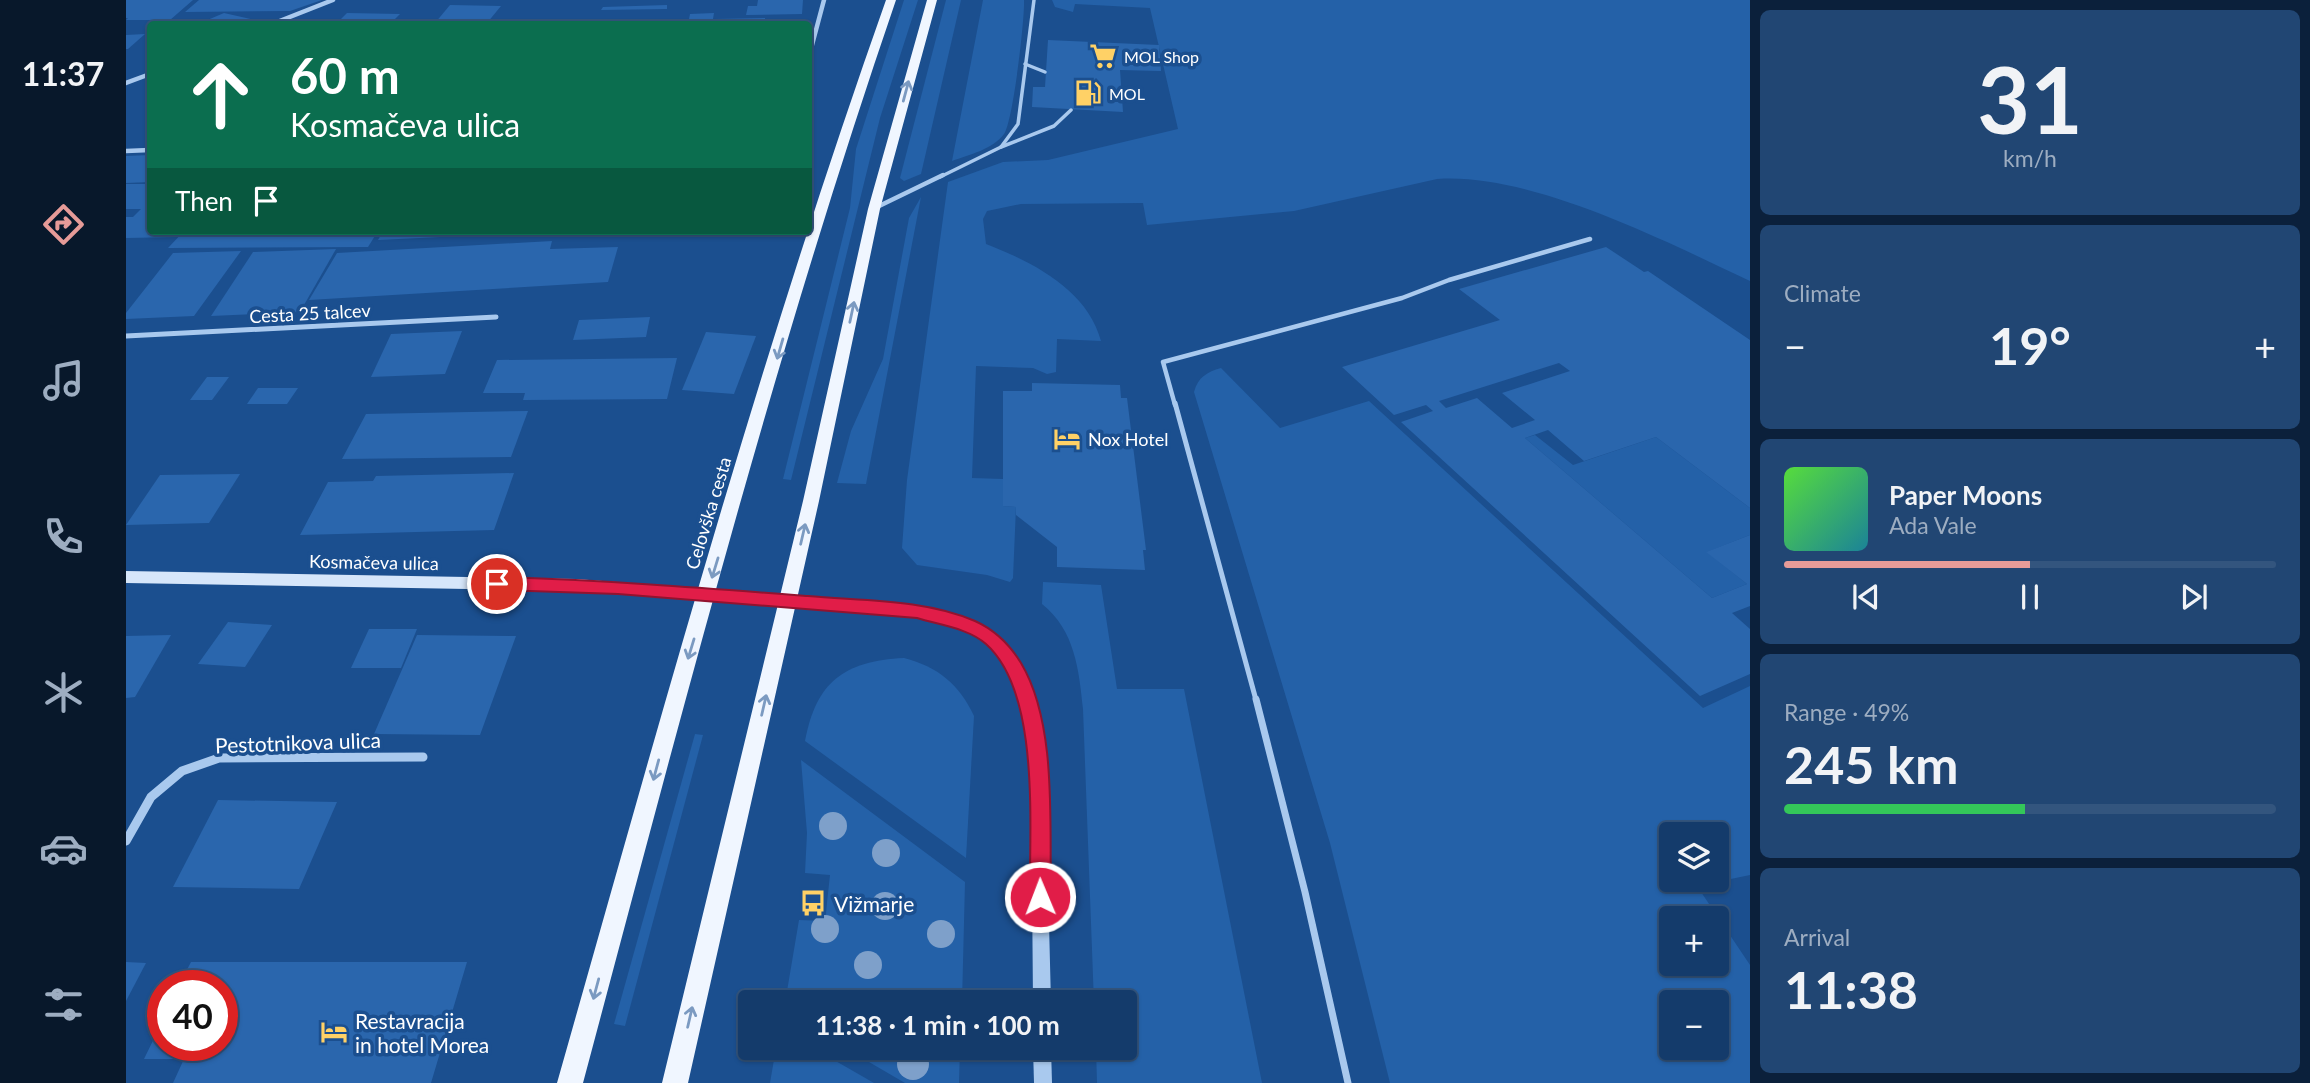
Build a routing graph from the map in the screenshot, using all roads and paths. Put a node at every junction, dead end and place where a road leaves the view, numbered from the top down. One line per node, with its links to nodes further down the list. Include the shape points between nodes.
1 (333, 0): 6 (street)
2 (824, 0): 7 (street)
3 (891, 0): 21 (main road, Celovška cesta, one-way to 21, via 833,166)
4 (932, 0): 16 (main road, one-way to 4)
5 (1034, 0): 8 (lane)
6 (280, 21)
7 (812, 45)
8 (1025, 64): 9 (lane); 13 (lane, via 1018,124)
9 (1045, 72)
10 (147, 75): 11 (street)
11 (126, 83)
12 (1072, 110): 13 (lane, via 1054,125)
13 (1001, 147): 16 (lane)
14 (126, 150): 15 (street)
15 (147, 150)
16 (874, 209): 22 (main road, one-way to 16)
17 (1590, 239): 30 (lane, via 1402,298 1163,362 1226,583 1305,892)
18 (496, 317): 19 (street, Cesta 25 talcev)
19 (126, 336)
20 (126, 577): 21 (main road, Kosmačeva ulica, via 576,585)
21 (707, 594): 22 (main road, Kosmačeva ulica); 27 (main road, Celovška cesta, one-way to 27)
22 (788, 601): 25 (street, via 917,612 969,626 993,639 1014,667 1029,702 1038,765); 28 (main road, one-way to 22)
23 (423, 757): 24 (street, Pestotnikova ulica, via 219,758 182,771 151,797)
24 (126, 841)
25 (1042, 990)
26 (1042, 1060): 29 (street)
27 (570, 1083)
28 (675, 1083)
29 (1043, 1083)
30 (1348, 1083)

